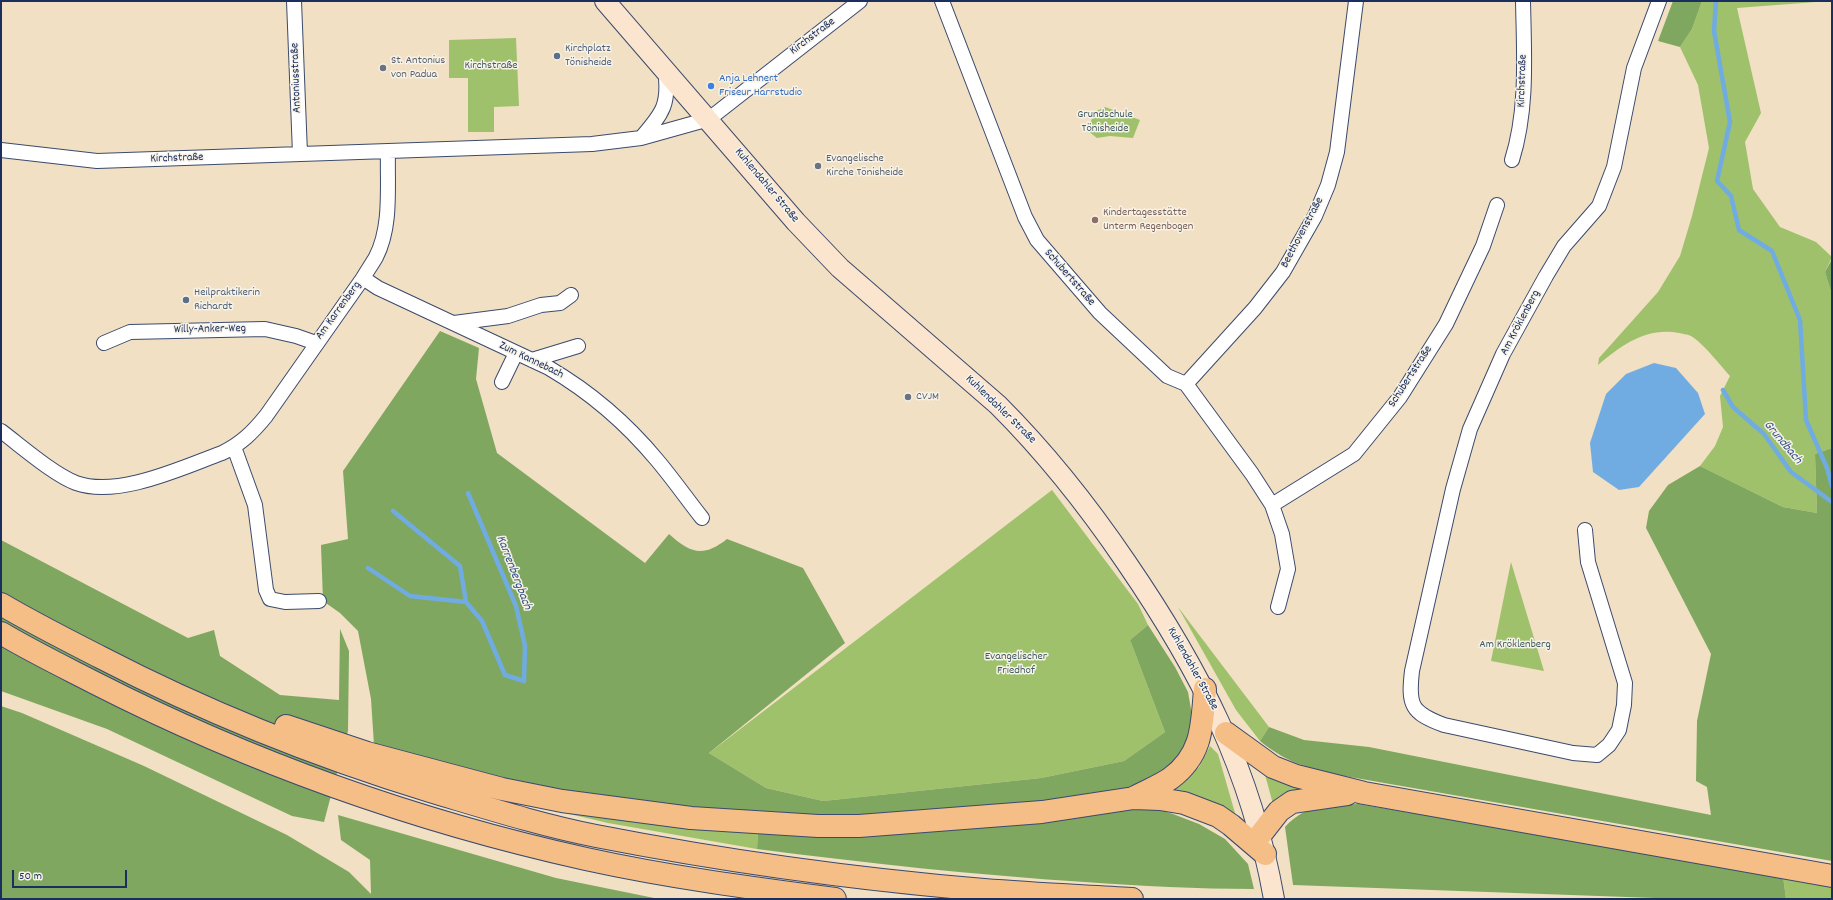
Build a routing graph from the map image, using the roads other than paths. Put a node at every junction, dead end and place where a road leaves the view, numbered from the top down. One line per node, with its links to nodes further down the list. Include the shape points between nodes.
1 (294, 1): 13 (street, Antoniusstraße)
2 (605, 1): 8 (main road, Kuhlendahler Straße)
3 (860, 1): 9 (street, Kirchstraße)
4 (942, 1): 25 (street, Schubertstraße, via 1025,217 1037,240 1100,313 1167,376)
5 (1356, 1): 25 (street, Beethovenstraße, via 1336,152 1328,185 1315,216 1283,272 1255,308)
6 (1523, 1): 14 (street, Kirchstraße, via 1523,104 1519,138)
7 (1659, 1): 30 (street, Am Kröklenberg, via 1634,68 1614,167 1599,206 1564,246 1546,276 1504,354 1470,429 1453,489 1412,671 1410,689 1413,706 1426,719 1444,726 1573,753 1597,755 1609,745 1619,730 1625,682 1588,562)
8 (665, 69): 9 (main road, Kuhlendahler Straße); 10 (street, via 667,82 664,108)
9 (709, 119): 10 (street, Kirchstraße); 35 (main road, Kuhlendahler Straße, via 796,222 840,268 998,405 1052,463 1105,531 1141,584)
10 (641, 138): 12 (street, Kirchstraße, via 592,144)
11 (1, 150): 13 (street, Kirchstraße, via 97,161)
12 (388, 152): 13 (street, Kirchstraße); 16 (street, Am Karrenberg, via 384,232 377,256)
13 (300, 154)
14 (1512, 160)
15 (1497, 205): 28 (street, Schubertstraße, via 1484,246 1446,324 1400,397 1354,454)
16 (363, 278): 18 (street, Zum Kannebach, via 378,288); 20 (street, Am Karrenberg)
17 (571, 295): 18 (street, via 560,303 541,305 508,316)
18 (454, 323): 22 (street, Zum Kannebach)
19 (104, 343): 20 (street, Willy-Anker-Weg, via 130,332 265,329)
20 (316, 343): 27 (street, Am Karrenberg, via 252,434)
21 (578, 346): 23 (street)
22 (516, 353): 23 (street, Zum Kannebach); 24 (street)
23 (532, 360): 29 (street, Zum Kannebach, via 572,381 627,427 657,460)
24 (502, 382)
25 (1186, 384): 28 (street)
26 (1, 431): 27 (street, Am Karrenberg, via 62,476 76,483 94,487 111,488 132,484)
27 (234, 448): 31 (street, via 255,505 266,590 270,599 285,602)
28 (1272, 505): 33 (street, via 1282,534 1288,569)
29 (702, 518)
30 (1585, 530)
31 (319, 601)
32 (1, 604): 37 (highway, via 161,688 244,725 287,726 344,754)
33 (1278, 607)
34 (1, 633): 41 (highway, via 153,712 234,748 334,786 469,830 585,859)
35 (1205, 689): 36 (main road, Kuhlendahler Straße); 39 (highway, via 1197,746 1185,766 1170,779)
36 (1226, 733): 38 (highway, via 1273,767 1296,776); 40 (main road, Kuhlendahler Straße)
37 (365, 761): 39 (highway, via 562,801 691,818 784,824 859,826 952,820 1042,812); 46 (highway, via 478,806 593,835 711,857 847,876 977,889)
38 (1364, 793): 40 (highway, via 1292,802 1279,811); 42 (highway)
39 (1134, 798): 40 (highway, via 1160,799 1202,809)
40 (1263, 844): 43 (main road, Kuhlendahler Straße)
41 (664, 874): 44 (highway, via 714,896); 45 (highway)
42 (1832, 876)
43 (1272, 890)
44 (728, 899)
45 (835, 899)
46 (1132, 899)

